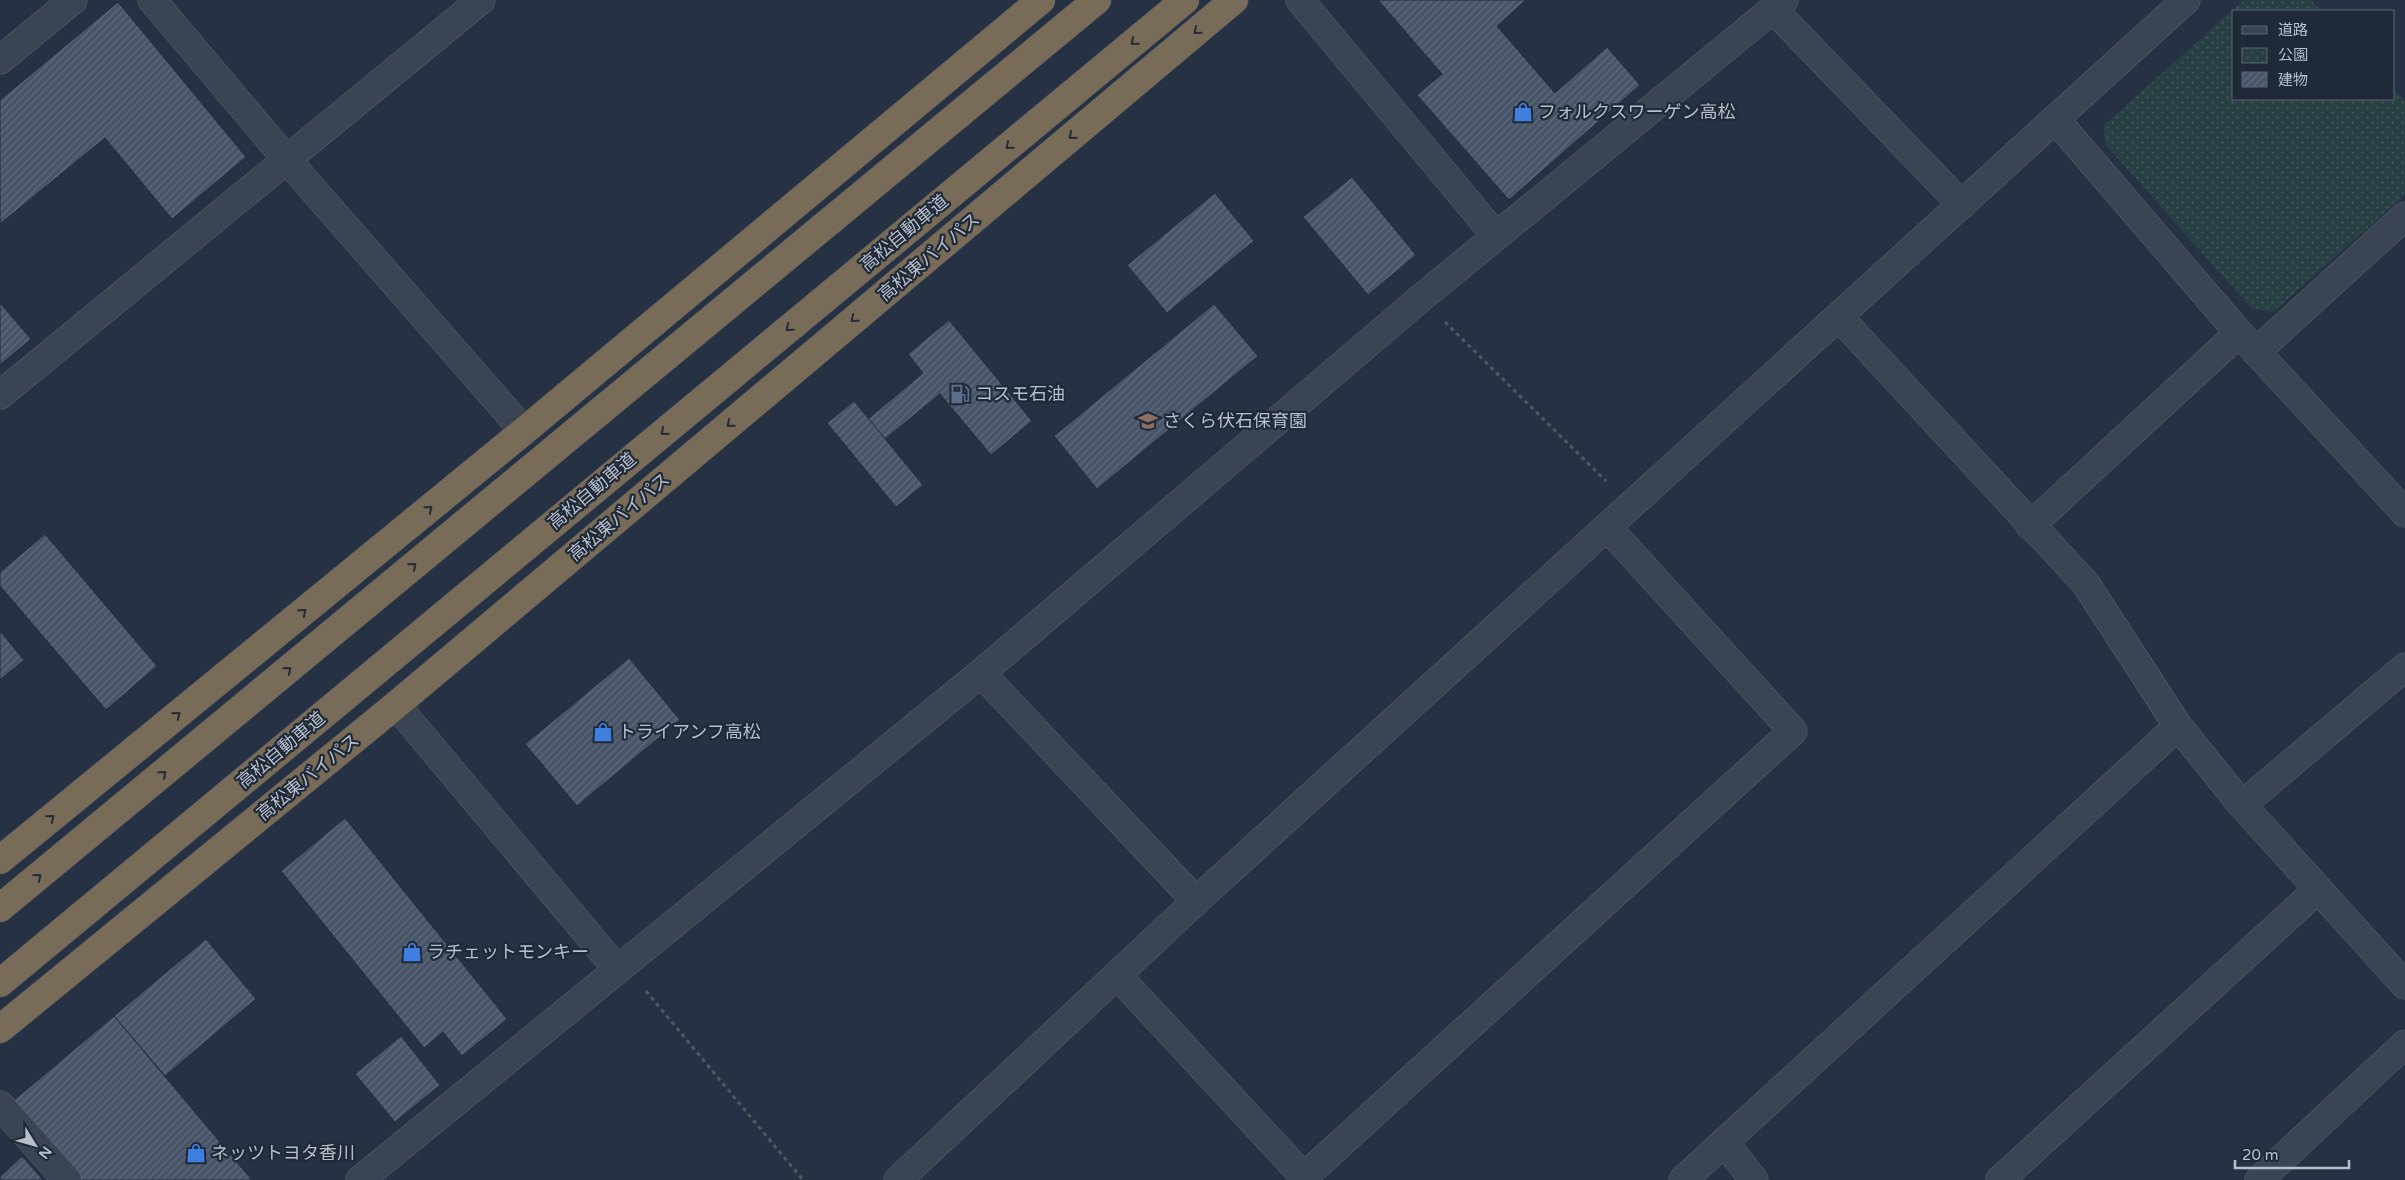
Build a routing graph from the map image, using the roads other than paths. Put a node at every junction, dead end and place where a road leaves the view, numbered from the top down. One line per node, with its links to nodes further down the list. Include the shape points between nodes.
1 (73, 0): 11 (street)
2 (152, 0): 13 (street)
3 (481, 0): 13 (street)
4 (1041, 0): 20 (highway)
5 (1097, 0): 32 (highway, one-way to 5)
6 (1185, 0): 35 (highway, 高松自動車道, one-way to 35)
7 (1234, 0): 26 (highway, 高松東バイパス, one-way to 26)
8 (1300, 0): 16 (street)
9 (2186, 0): 12 (street)
10 (1778, 5): 14 (street); 16 (street)
11 (0, 60)
12 (2056, 120): 14 (street); 18 (street)
13 (288, 161): 19 (street); 20 (street)
14 (1962, 205): 17 (street)
15 (2405, 216): 18 (street)
16 (1496, 236): 25 (street)
17 (1839, 317): 22 (street); 23 (street)
18 (2248, 343): 21 (street); 22 (street)
19 (0, 396)
20 (524, 431): 29 (highway, one-way to 20)
21 (2405, 514)
22 (2030, 526): 27 (street, via 2086,584)
23 (1608, 528): 31 (street); 41 (street, via 1793,731)
24 (2405, 667): 28 (street)
25 (981, 673): 31 (street); 33 (street)
26 (396, 705): 33 (street); 37 (highway, 高松東バイパス)
27 (2178, 726): 28 (street); 40 (street)
28 (2242, 805): 30 (street)
29 (0, 860)
30 (2317, 890): 36 (street); 47 (street)
31 (1196, 901): 34 (street)
32 (0, 908)
33 (620, 966): 43 (street)
34 (1117, 975): 41 (street); 44 (street)
35 (0, 983)
36 (2405, 985)
37 (0, 1029)
38 (2405, 1044): 48 (street)
39 (0, 1105): 42 (street)
40 (1724, 1142): 45 (street); 46 (street)
41 (1306, 1178)
42 (67, 1180)
43 (360, 1180)
44 (898, 1180)
45 (1683, 1180)
46 (1754, 1180)
47 (2000, 1180)
48 (2259, 1180)

